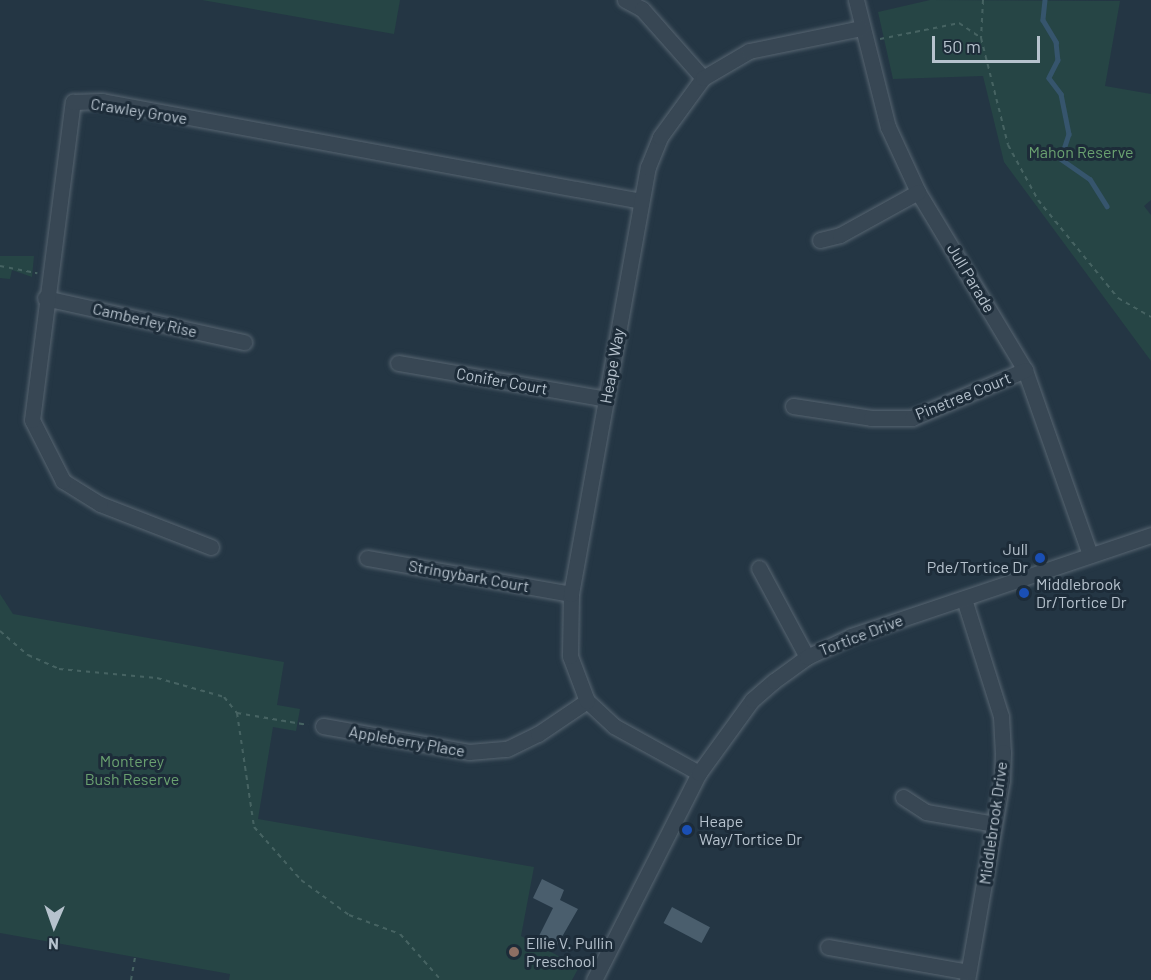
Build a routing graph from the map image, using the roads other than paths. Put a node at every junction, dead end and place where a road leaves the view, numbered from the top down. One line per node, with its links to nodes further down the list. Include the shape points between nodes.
1 (625, 0): 4 (street, via 642,9)
2 (856, 0): 3 (street, Jull Parade)
3 (863, 35): 4 (street, Heape Way, via 749,51); 5 (street, Jull Parade, via 888,128)
4 (703, 78): 6 (street, Heape Way, via 660,137)
5 (918, 192): 7 (street, via 840,235); 11 (street, Jull Parade)
6 (641, 201): 8 (street, Crawley Grove, via 102,101 74,102); 12 (street, Heape Way)
7 (820, 240)
8 (45, 298): 9 (street, Camberley Rise); 15 (street, Crawley Grove, via 32,420 63,481 100,504)
9 (244, 342)
10 (398, 363): 12 (street, Conifer Court)
11 (1025, 370): 13 (street, Pinetree Court, via 912,418 871,418); 16 (street, Jull Parade)
12 (606, 399): 19 (street, Heape Way)
13 (793, 406)
14 (1151, 535): 16 (street, Tortice Drive)
15 (211, 547)
16 (1090, 555): 20 (street, Tortice Drive)
17 (366, 558): 19 (street, Stringybark Court)
18 (759, 568): 21 (street)
19 (571, 594): 22 (street, Heape Way, via 570,656)
20 (964, 598): 21 (street, Tortice Drive, via 851,636); 26 (street, Middlebrook Drive, via 1001,716 1002,780)
21 (807, 657): 24 (street, Tortice Drive, via 752,700)
22 (587, 701): 23 (street, Appleberry Place, via 538,734 507,749 469,752); 24 (street, Heape Way, via 614,726)
23 (323, 726)
24 (699, 773): 29 (street, Tortice Drive)
25 (903, 796): 26 (street, via 926,812)
26 (994, 824): 28 (street, Middlebrook Drive)
27 (828, 947): 28 (street)
28 (968, 976)
29 (594, 980)

